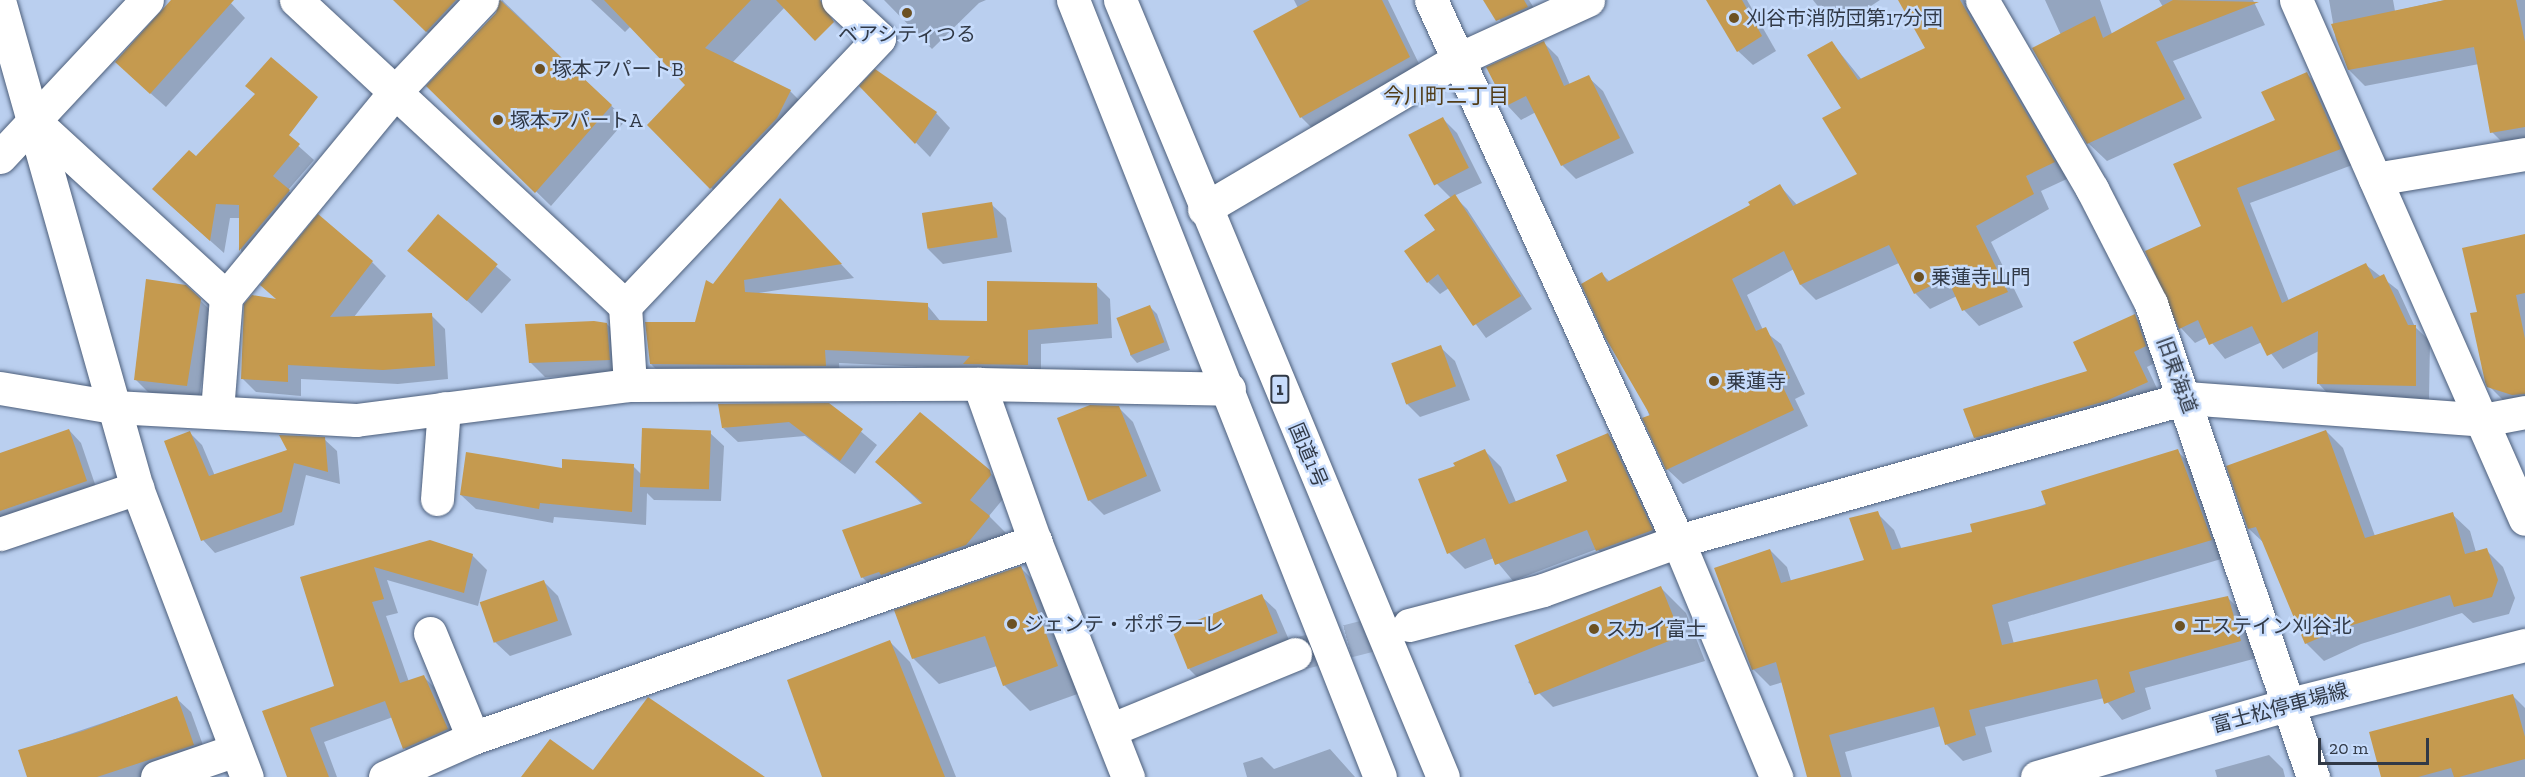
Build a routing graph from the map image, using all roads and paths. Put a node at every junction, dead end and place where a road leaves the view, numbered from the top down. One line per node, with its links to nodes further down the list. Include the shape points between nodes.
1 (147, 0): 14 (main road)
2 (296, 0): 13 (main road)
3 (482, 0): 13 (main road)
4 (838, 0): 20 (main road, via 879,38)
5 (1072, 0): 24 (main road)
6 (1120, 0): 18 (main road, 国道1号 / 1)
7 (1431, 0): 12 (main road)
8 (1588, 0): 12 (main road)
9 (1982, 0): 25 (main road, 旧東海道, via 2092,189 2140,283)
10 (2296, 0): 17 (main road)
11 (0, 4): 14 (main road)
12 (1459, 59): 18 (main road); 36 (main road)
13 (394, 93): 19 (main road); 20 (main road)
14 (35, 122): 16 (main road); 19 (main road); 26 (main road)
15 (2525, 154): 17 (main road)
16 (0, 157)
17 (2375, 179): 30 (main road)
18 (1204, 209): 49 (main road, 国道1号 / 1)
19 (226, 297): 28 (main road)
20 (625, 306): 22 (main road)
21 (979, 384): 22 (main road); 24 (main road); 35 (main road)
22 (630, 385): 27 (main road)
23 (0, 388): 26 (main road)
24 (1229, 389): 48 (main road)
25 (2186, 398): 30 (main road); 36 (main road); 41 (main road, 旧東海道)
26 (114, 407): 28 (main road); 31 (main road)
27 (444, 408): 28 (main road, via 356,420); 32 (main road)
28 (217, 411)
29 (2525, 411): 30 (main road)
30 (2483, 420): 33 (main road)
31 (137, 488): 34 (main road); 44 (main road)
32 (437, 499)
33 (2525, 519)
34 (0, 534)
35 (1035, 541): 42 (main road); 43 (main road)
36 (1678, 541): 37 (main road, via 1543,590); 50 (main road)
37 (1409, 625)
38 (430, 633): 43 (main road)
39 (2525, 645): 41 (main road, 富士松停車場線)
40 (1296, 654): 42 (main road)
41 (2290, 704): 51 (main road, 富士松停車場線); 52 (main road, 旧東海道)
42 (1110, 730): 47 (main road)
43 (473, 738): 46 (main road)
44 (242, 764): 45 (main road)
45 (157, 777)
46 (386, 777)
47 (1128, 777)
48 (1380, 777)
49 (1443, 777)
50 (1776, 777)
51 (2037, 777)
52 (2313, 777)

